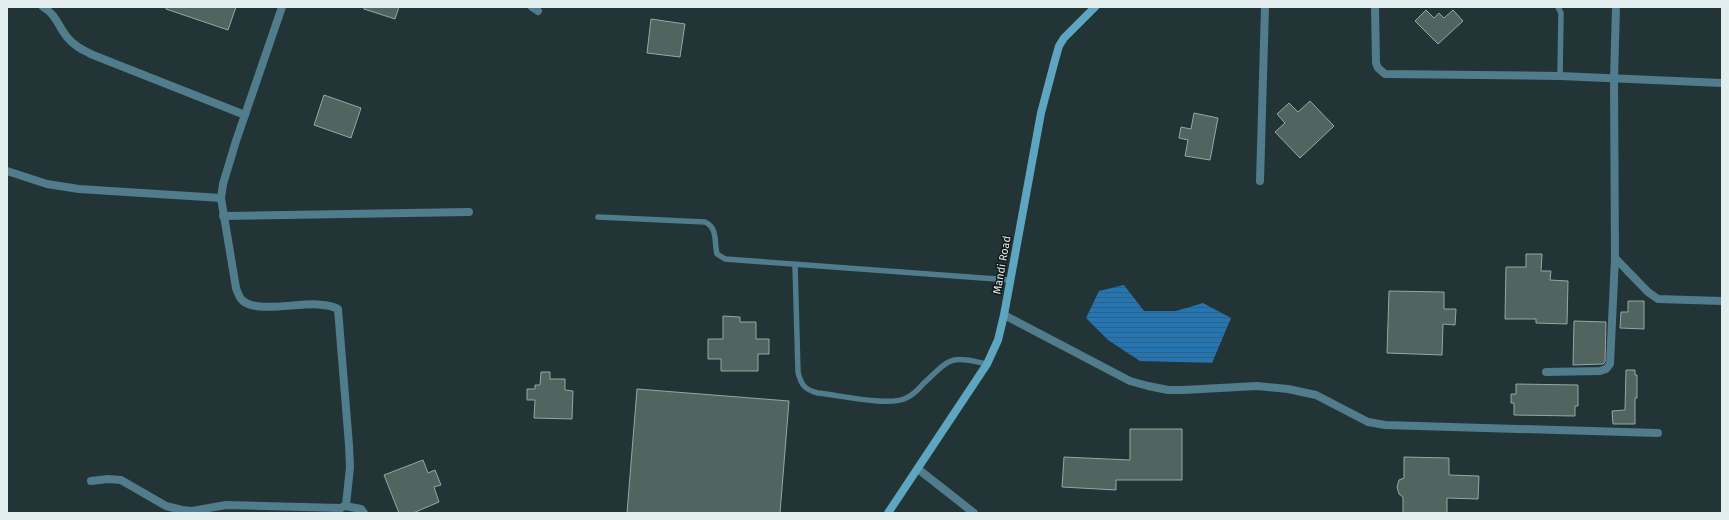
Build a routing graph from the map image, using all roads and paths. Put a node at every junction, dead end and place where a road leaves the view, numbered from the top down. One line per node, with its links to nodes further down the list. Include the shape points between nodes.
1 (43, 7): 11 (street, via 54,16 66,36 78,48)
2 (282, 7): 11 (street)
3 (1095, 7): 20 (street, Mandi Road, via 1059,46 1041,113)
4 (1265, 7): 13 (street)
5 (1375, 7): 8 (street, via 1376,63 1383,73)
6 (1558, 7): 8 (lane, via 1561,13)
7 (1616, 7): 9 (street)
8 (1560, 76): 9 (street)
9 (1614, 79): 10 (street); 18 (street)
10 (1722, 83)
11 (245, 115): 14 (street)
12 (7, 171): 14 (street, via 47,184)
13 (1260, 181)
14 (221, 198): 16 (street)
15 (469, 212): 16 (street)
16 (223, 216): 28 (street, via 236,288 245,303 261,306 324,305 338,309 350,467)
17 (598, 217): 19 (lane, via 705,222 713,228 717,254 721,258)
18 (1615, 258): 21 (street, via 1658,299); 24 (street, via 1612,350 1609,367 1600,371)
19 (795, 265): 20 (lane); 23 (lane, via 798,372 803,386 808,390 896,401 911,395 951,360 966,359)
20 (1010, 280): 22 (street, Mandi Road)
21 (1722, 301)
22 (1004, 315): 23 (street, Mandi Road, via 998,340); 25 (street, via 1130,381 1168,390 1257,386 1288,389 1316,395 1368,422 1385,426)
23 (987, 364): 26 (street, Mandi Road)
24 (1546, 372)
25 (1658, 433)
26 (918, 469): 30 (street, Mandi Road); 31 (street)
27 (91, 481): 28 (street, via 121,480 166,506 192,511 226,505 333,508)
28 (345, 506): 29 (street, via 361,509)
29 (364, 513)
30 (888, 513)
31 (974, 513)

